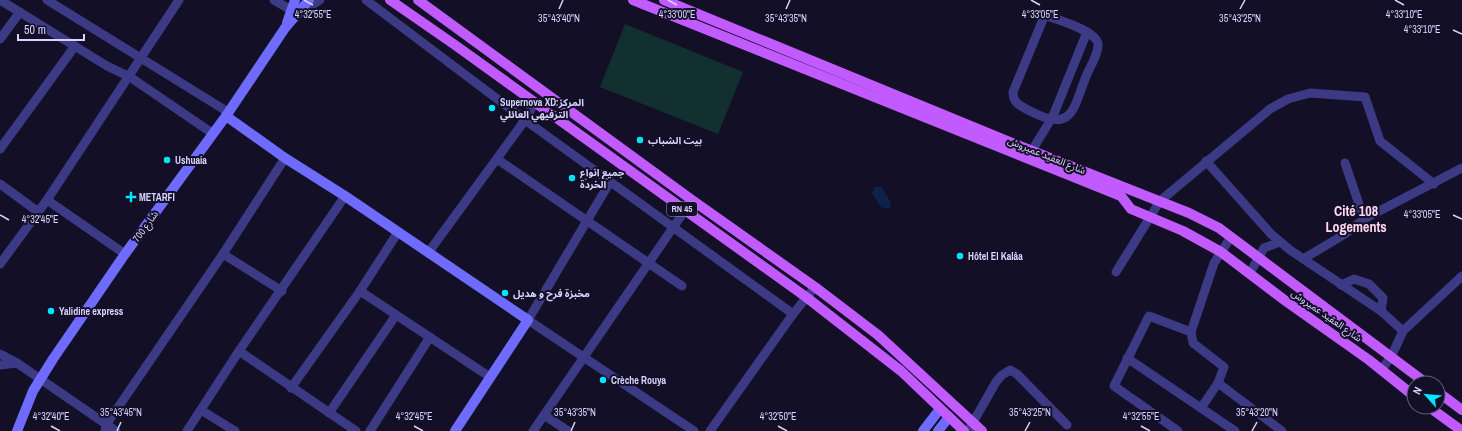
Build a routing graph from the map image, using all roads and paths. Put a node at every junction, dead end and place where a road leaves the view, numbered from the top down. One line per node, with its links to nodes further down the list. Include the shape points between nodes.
1 (0, 0): 13 (street)
2 (47, 0): 18 (street)
3 (179, 0): 18 (street)
4 (274, 0): 14 (street)
5 (295, 0): 14 (main road)
6 (309, 0): 14 (main road)
7 (320, 0): 14 (street)
8 (366, 0): 23 (street)
9 (390, 0): 21 (main road, RN 45)
10 (418, 0): 38 (main road, RN 45)
11 (633, 0): 20 (main road, شارع العقيد عميروش)
12 (664, 0): 20 (main road, شارع العقيد عميروش)
13 (20, 12): 16 (street); 17 (street)
14 (295, 12): 22 (main road, شارع 700)
15 (1087, 32): 24 (street); 24 (street, via 1097,39 1098,46 1076,104 1070,114 1063,119); 24 (street, via 1048,16 1044,17 1028,55 1013,98 1018,105)
16 (0, 39)
17 (76, 46): 19 (street); 26 (street)
18 (142, 58): 19 (street); 22 (street)
19 (130, 77): 25 (street); 37 (street)
20 (868, 90): 27 (main road, شارع العقيد عميروش)
21 (535, 102): 23 (street); 41 (main road, RN 45)
22 (227, 114): 25 (main road, شارع 700); 28 (main road)
23 (525, 120): 29 (street); 33 (street)
24 (1050, 121): 27 (street)
25 (212, 133): 53 (main road, شارع 700)
26 (0, 149)
27 (1029, 155): 39 (main road, شارع العقيد عميروش); 42 (main road, شارع العقيد عميروش, via 1121,196 1132,209)
28 (285, 158): 36 (main road); 54 (street)
29 (497, 159): 44 (street); 52 (street)
30 (1206, 161): 35 (street, via 1270,109 1288,99 1310,93 1362,95 1366,98 1380,141); 39 (street); 45 (street)
31 (1345, 163): 43 (street)
32 (1462, 168): 35 (street)
33 (610, 182): 44 (street); 46 (street)
34 (0, 184): 40 (street)
35 (1434, 184): 43 (street)
36 (345, 196): 47 (main road); 65 (street)
37 (47, 200): 40 (street); 53 (street)
38 (692, 200): 41 (street); 64 (main road, RN 45)
39 (1160, 201): 42 (street); 48 (main road, شارع العقيد عميروش, via 1206,221)
40 (38, 211): 57 (street)
41 (686, 212): 46 (street); 67 (main road, RN 45)
42 (1150, 217): 51 (main road, شارع العقيد عميروش, via 1183,231); 59 (street)
43 (1364, 219): 56 (street, via 1345,234)
44 (588, 220): 58 (street); 71 (street)
45 (1264, 227): 49 (street); 50 (street)
46 (674, 228): 58 (street); 69 (street)
47 (398, 232): 52 (main road); 66 (street)
48 (1231, 237): 51 (street); 55 (main road, شارع العقيد عميروش)
49 (1280, 242): 50 (street); 56 (street)
50 (1264, 248): 55 (street)
51 (1221, 252): 60 (main road, شارع العقيد عميروش); 73 (street, via 1214,263)
52 (428, 253): 71 (main road)
53 (125, 254): 85 (main road, شارع 700)
54 (223, 254): 65 (street); 100 (street)
55 (1258, 257): 60 (street); 77 (main road, شارع العقيد عميروش)
56 (1303, 259): 62 (street)
57 (0, 264)
58 (649, 264): 63 (street); 78 (street)
59 (1116, 272)
60 (1250, 273): 82 (main road, شارع العقيد عميروش)
61 (1462, 276): 72 (street)
62 (1341, 285): 68 (street); 68 (street, via 1354,279 1369,284 1382,298)
63 (682, 286)
64 (815, 287): 67 (street); 99 (main road, RN 45, via 878,335)
65 (282, 291): 75 (street)
66 (360, 291): 70 (street); 87 (street)
67 (806, 297): 69 (street); 91 (main road, RN 45, via 901,371)
68 (1381, 312): 72 (street)
69 (793, 314): 111 (street)
70 (396, 315): 74 (street); 94 (street)
71 (528, 320): 78 (street); 84 (main road)
72 (1403, 331): 77 (street)
73 (1191, 332): 79 (street, via 1149,316); 86 (street, via 1193,343 1224,367)
74 (430, 337): 84 (street); 106 (street)
75 (239, 351): 87 (street); 92 (street)
76 (0, 354): 80 (street)
77 (1391, 357): 82 (street); 83 (main road, شارع العقيد عميروش)
78 (582, 358): 95 (street); 110 (street)
79 (1127, 358): 90 (street); 116 (street, via 1114,386)
80 (17, 363): 81 (street); 85 (street)
81 (0, 365)
82 (1382, 369): 88 (main road, شارع العقيد عميروش)
83 (1415, 375)
84 (490, 377): 107 (main road)
85 (40, 378): 100 (street); 101 (main road, شارع 700)
86 (1218, 383): 90 (street); 118 (street)
87 (291, 388): 94 (street)
88 (1406, 389)
89 (1446, 398): 93 (main road)
90 (1201, 408): 117 (street)
91 (940, 409): 97 (main road, RN 45); 112 (main road)
92 (201, 410): 103 (street); 104 (street)
93 (1462, 410)
94 (329, 412): 105 (street)
95 (544, 415): 108 (street); 109 (street)
96 (1440, 415): 119 (main road)
97 (949, 417): 113 (main road); 114 (main road, RN 45)
98 (1067, 424): 99 (street, via 1018,374 1010,370 996,382)
99 (971, 427): 115 (main road, RN 45)
100 (106, 428): 102 (street)
101 (17, 431)
102 (116, 431)
103 (187, 431)
104 (235, 431)
105 (356, 431)
106 (370, 431)
107 (455, 431)
108 (533, 431)
109 (568, 431)
110 (694, 431)
111 (710, 431)
112 (923, 431)
113 (938, 431)
114 (964, 431)
115 (982, 431)
116 (1178, 431)
117 (1235, 431)
118 (1282, 431)
119 (1462, 431)

